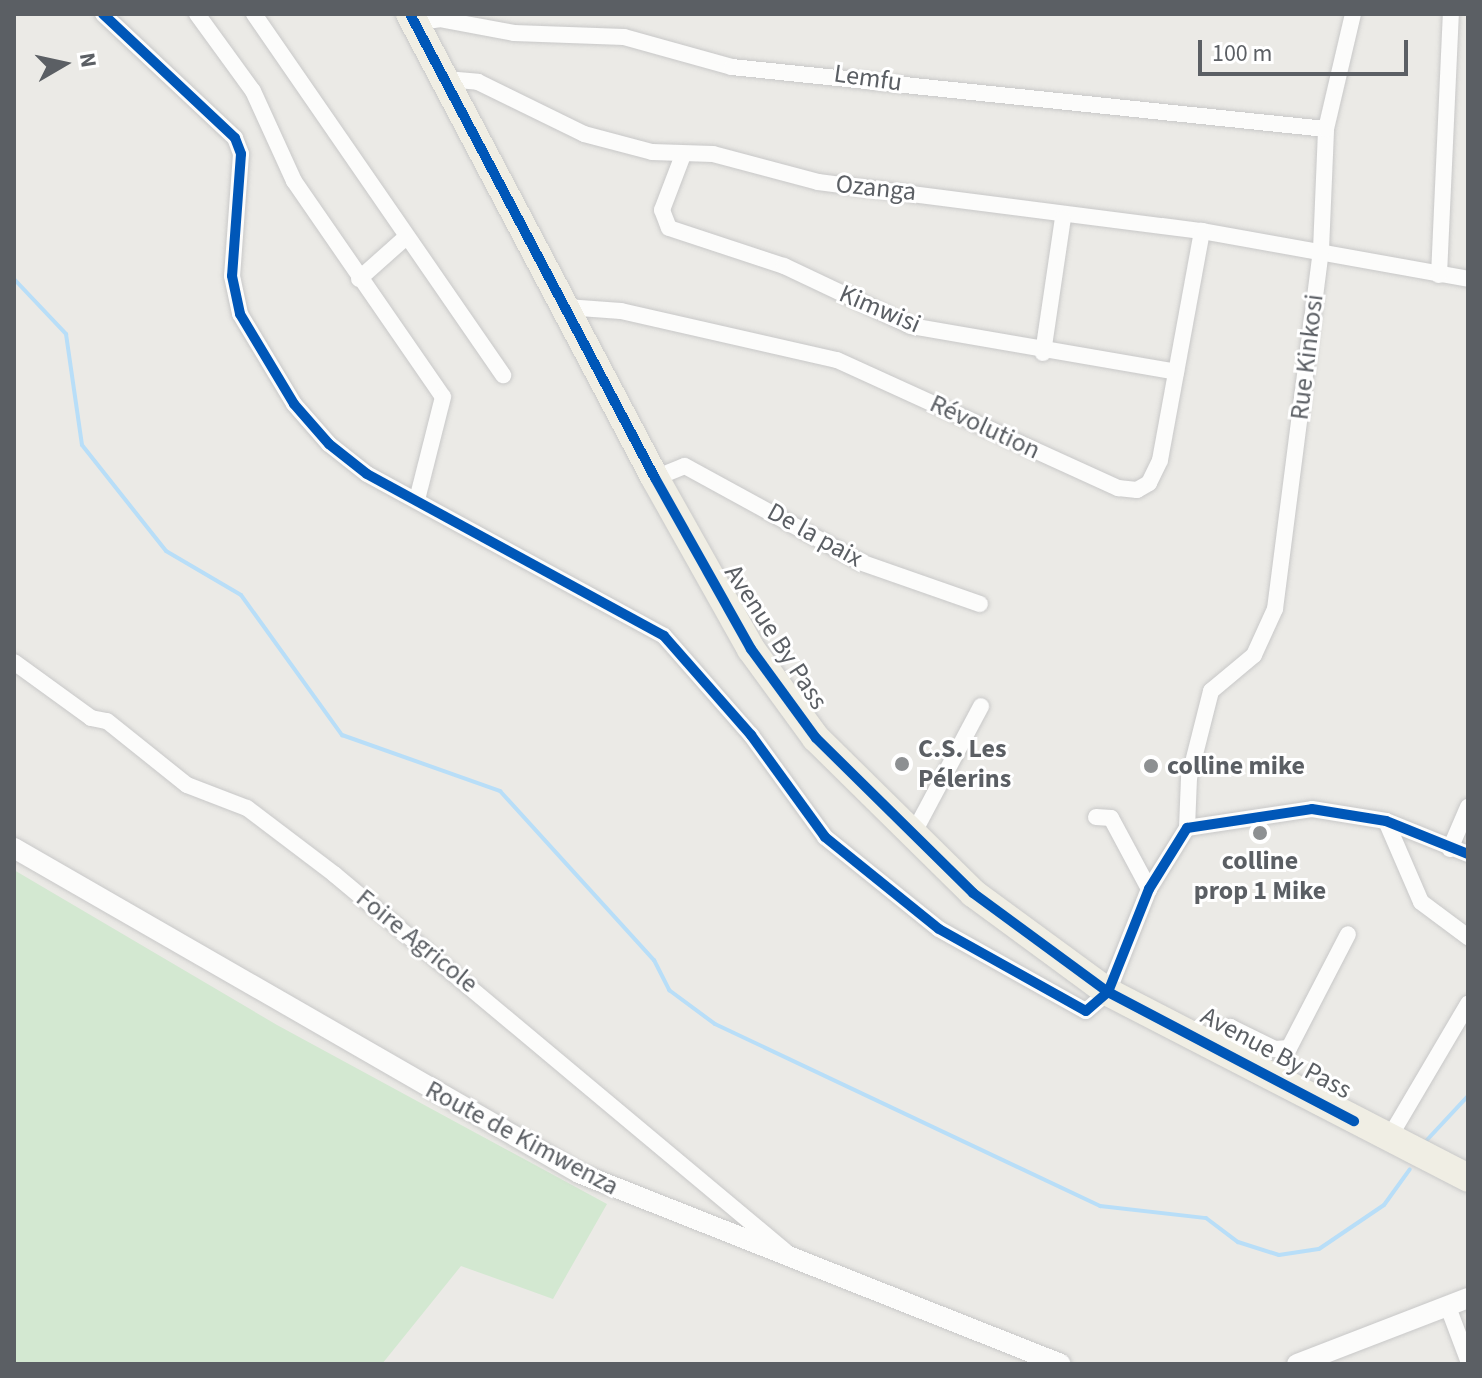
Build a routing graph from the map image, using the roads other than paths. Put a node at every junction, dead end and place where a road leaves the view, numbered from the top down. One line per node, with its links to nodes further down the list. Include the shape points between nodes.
1 (103, 14): 22 (street, via 235,138 241,154 235,297 294,404 367,474)
2 (197, 14): 15 (street, via 253,91 294,181)
3 (254, 14): 12 (street)
4 (1353, 14): 8 (street, Rue Kinkosi)
5 (1451, 14): 14 (street)
6 (412, 18): 7 (highway, Avenue By Pass); 8 (street, Lemfu, via 579,32 732,67)
7 (446, 79): 9 (street, Ozanga, via 478,82 584,134); 17 (highway, Avenue By Pass)
8 (1326, 129): 13 (street, Rue Kinkosi)
9 (683, 155): 10 (street, Ozanga, via 713,154 818,182 898,187); 18 (street, Kimwisi, via 662,210 669,228 784,266 911,326)
10 (1063, 218): 11 (street, Ozanga); 18 (street)
11 (1202, 231): 13 (street, Ozanga); 19 (street, Révolution)
12 (405, 238): 15 (street); 20 (street)
13 (1321, 250): 14 (street, Ozanga); 29 (street, Rue Kinkosi, via 1275,609 1254,655 1218,679 1189,778)
14 (1439, 275): 16 (street, Ozanga)
15 (359, 279): 22 (street, via 443,397)
16 (1468, 279)
17 (566, 307): 19 (street, Révolution, via 621,311 837,360 1127,489 1149,483 1160,460); 21 (highway, Avenue By Pass)
18 (1043, 353): 19 (street, Kimwisi)
19 (1176, 372)
20 (503, 375)
21 (655, 478): 23 (street, De la paix, via 685,466 860,562); 30 (highway, Avenue By Pass, via 774,684)
22 (417, 500): 37 (street, via 664,636 751,735 825,837 939,929 1077,1012 1095,1007)
23 (980, 604)
24 (14, 662): 42 (street, Foire Agricole, via 91,718 107,721 187,785 247,808 334,874)
25 (981, 706): 30 (street)
26 (1468, 807): 32 (street)
27 (1096, 817): 34 (street, via 1111,818 1125,837)
28 (1386, 821): 29 (street, via 1283,809); 32 (street); 36 (street, via 1421,902)
29 (1187, 828): 34 (street)
30 (912, 836): 37 (highway, Avenue By Pass, via 973,893)
31 (14, 848): 42 (street, Route de Kimwenza, via 493,1128 579,1173)
32 (1450, 849): 33 (street)
33 (1468, 854)
34 (1149, 889): 37 (street)
35 (1348, 934): 39 (street, via 1289,1048 1275,1049 1230,1027)
36 (1468, 937)
37 (1108, 992): 39 (highway, Avenue By Pass)
38 (1468, 1004): 40 (street)
39 (1214, 1043): 40 (highway, Avenue By Pass)
40 (1389, 1138): 41 (highway, Avenue By Pass)
41 (1468, 1178)
42 (796, 1259): 46 (street, Route de Kimwenza)
43 (1468, 1298): 44 (street)
44 (1448, 1307): 45 (street); 47 (street)
45 (1464, 1361)
46 (1061, 1364)
47 (1297, 1364)

